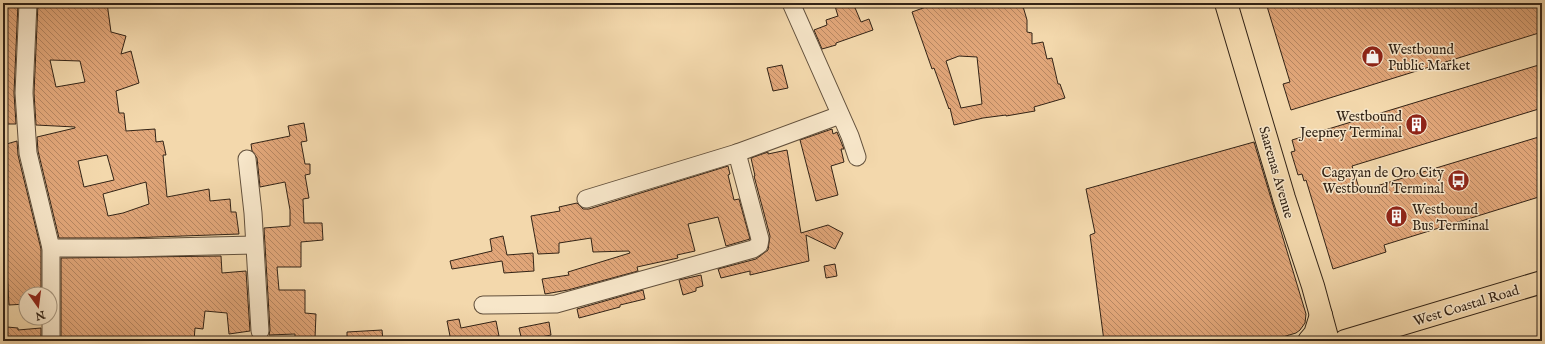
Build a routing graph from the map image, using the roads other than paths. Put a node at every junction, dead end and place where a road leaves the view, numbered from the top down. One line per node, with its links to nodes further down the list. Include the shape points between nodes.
1 (28, 3): 10 (street, via 24,93 28,153)
2 (791, 3): 4 (street)
3 (1226, 3): 13 (main road, Saarenas Avenue)
4 (840, 115): 5 (street); 6 (street)
5 (737, 153): 8 (street); 12 (street, via 760,239 759,245 753,249 556,304)
6 (857, 157)
7 (247, 159): 9 (street)
8 (586, 198)
9 (254, 245): 10 (street); 14 (street)
10 (51, 248): 16 (street)
11 (1542, 282): 15 (main road, West Coastal Road)
12 (483, 305)
13 (1320, 312): 15 (main road, via 1345,326); 17 (main road, via 1315,334); 18 (main road, Saarenas Avenue)
14 (260, 331)
15 (1368, 334): 19 (main road, West Coastal Road)
16 (51, 341)
17 (1309, 341)
18 (1328, 341)
19 (1345, 341)

